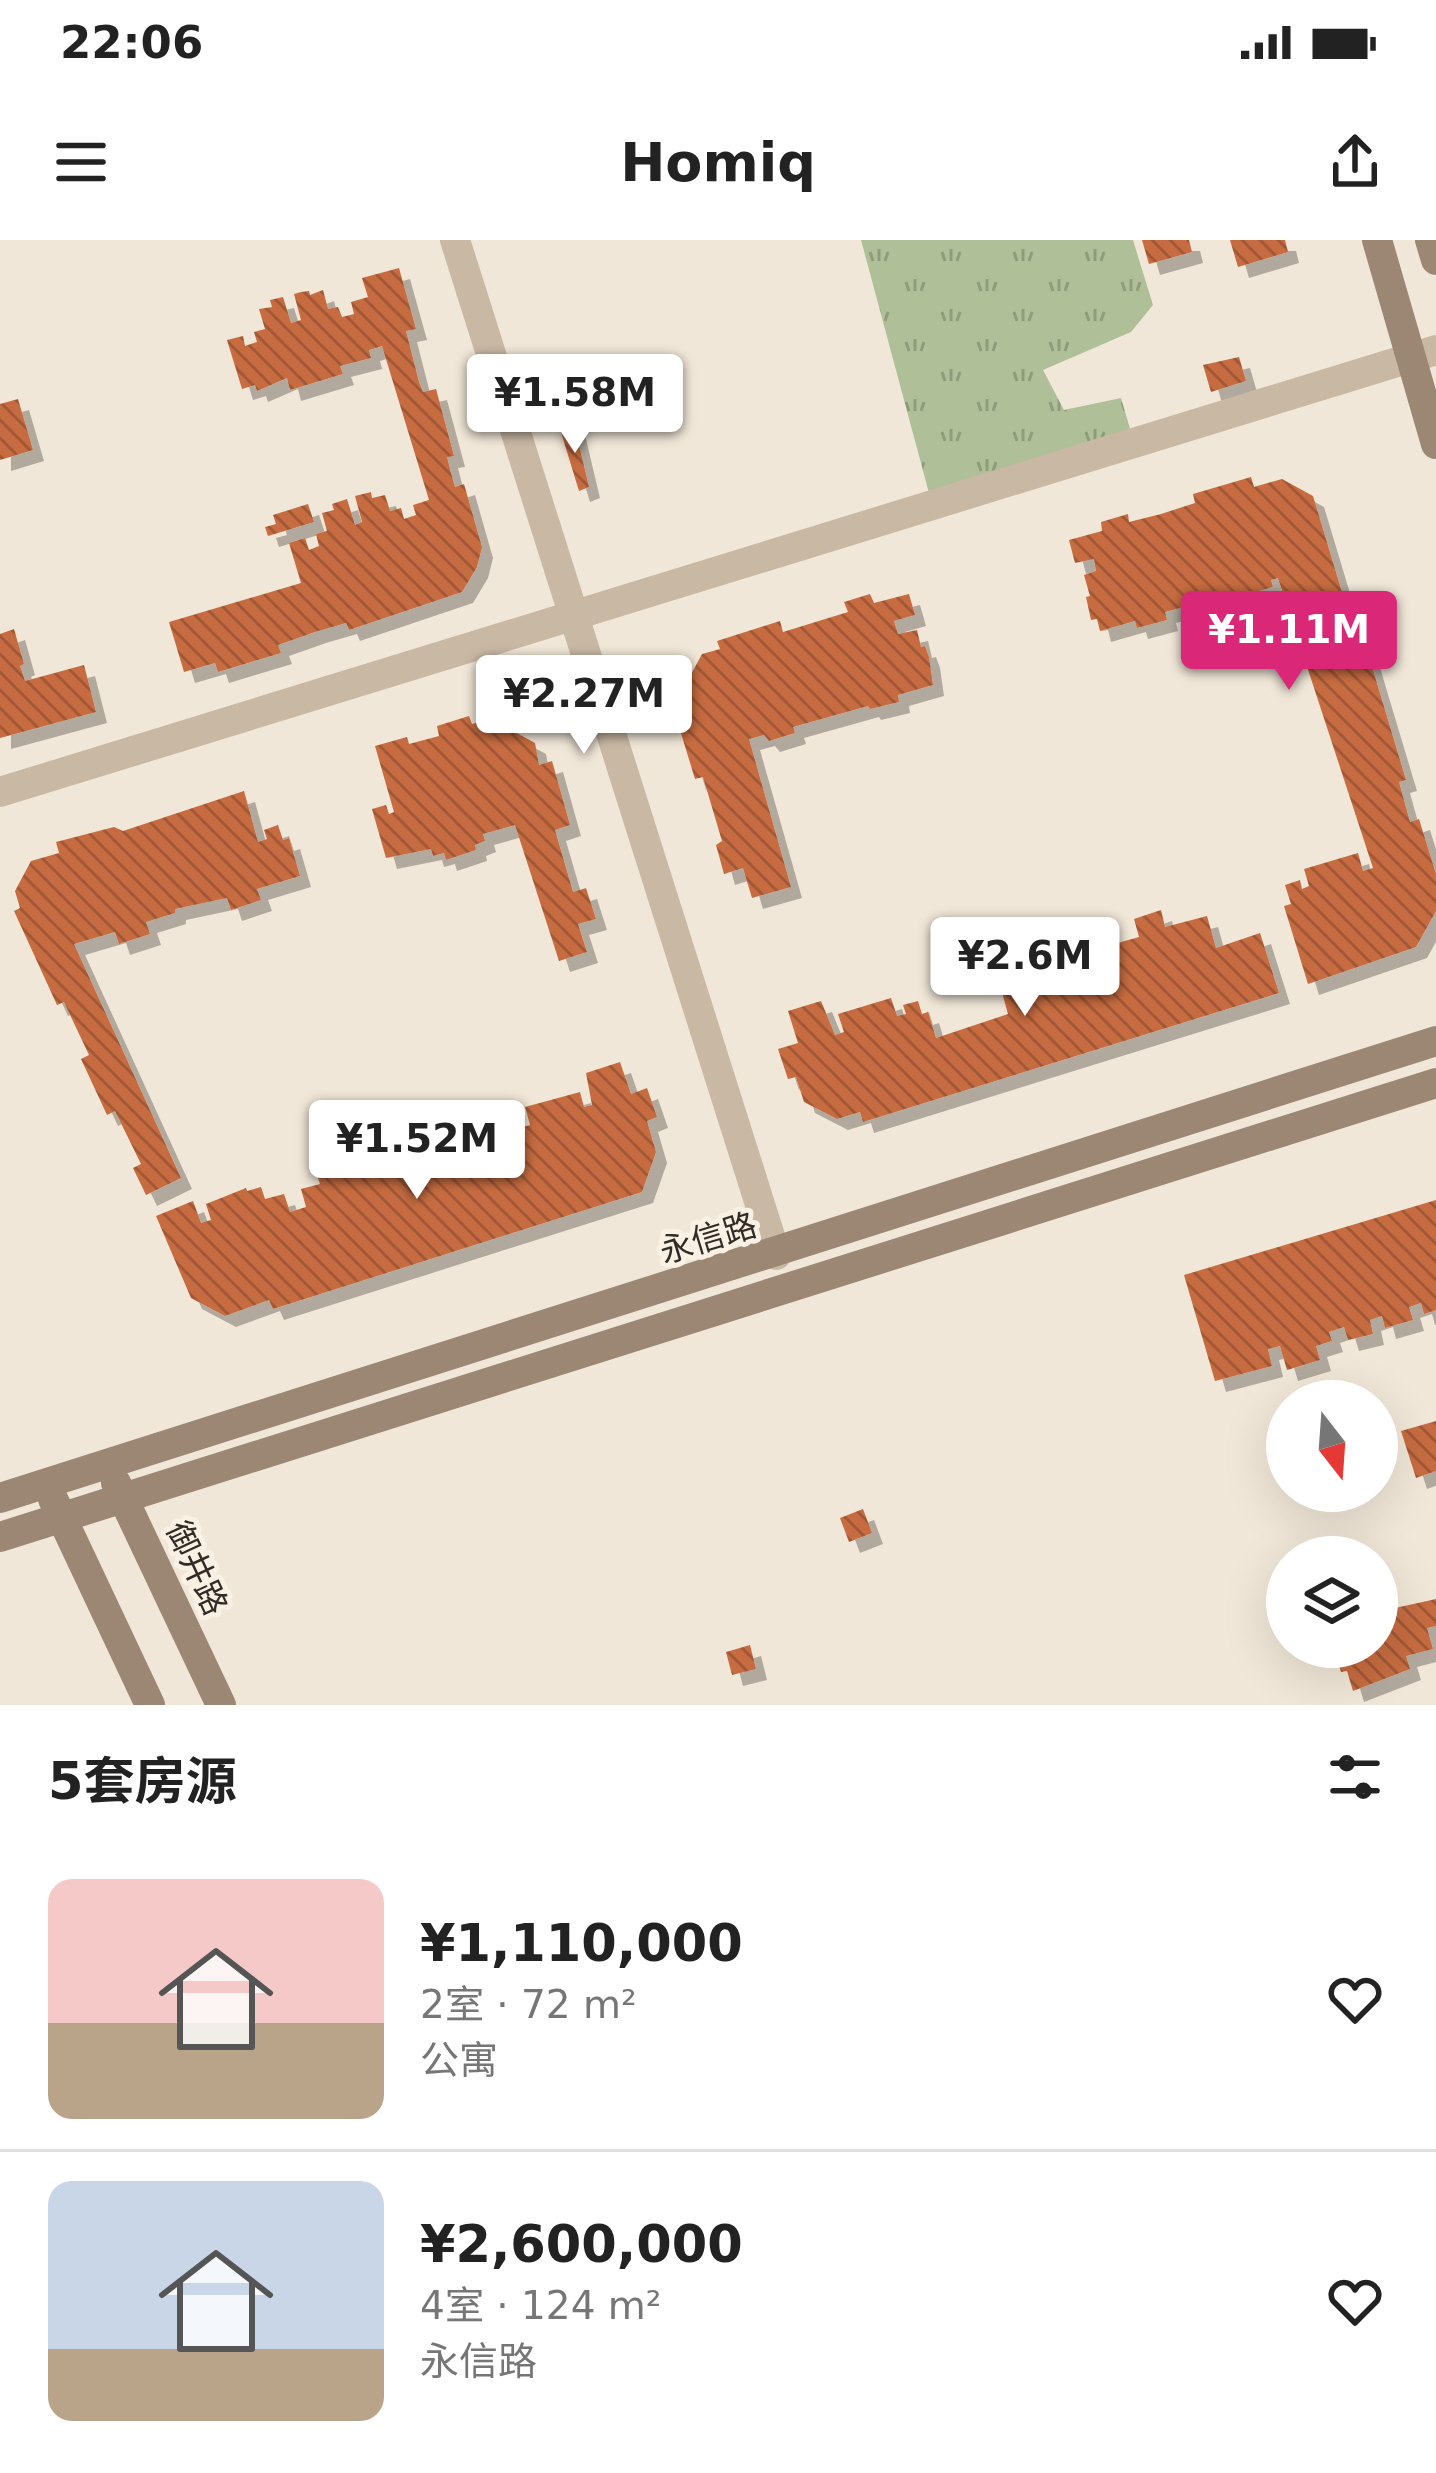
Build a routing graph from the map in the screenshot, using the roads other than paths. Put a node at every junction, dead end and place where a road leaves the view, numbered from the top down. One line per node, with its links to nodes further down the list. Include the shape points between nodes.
1 (455, 240): 7 (street)
2 (1376, 240): 5 (street)
3 (1430, 240): 4 (street)
4 (1436, 260)
5 (1424, 353): 6 (street); 7 (street)
6 (1436, 444)
7 (573, 613): 8 (street); 11 (street)
8 (0, 792)
9 (1436, 1041): 11 (street, 永信路)
10 (1436, 1083): 14 (street)
11 (776, 1255): 12 (street, 永信路)
12 (106, 1462): 13 (street, 永信路); 14 (street, 御井路)
13 (46, 1483): 15 (street, 永信路); 16 (street)
14 (123, 1497): 16 (street); 19 (street, 御井路)
15 (0, 1498)
16 (62, 1517): 17 (street); 18 (street)
17 (0, 1537)
18 (150, 1705)
19 (221, 1705)

